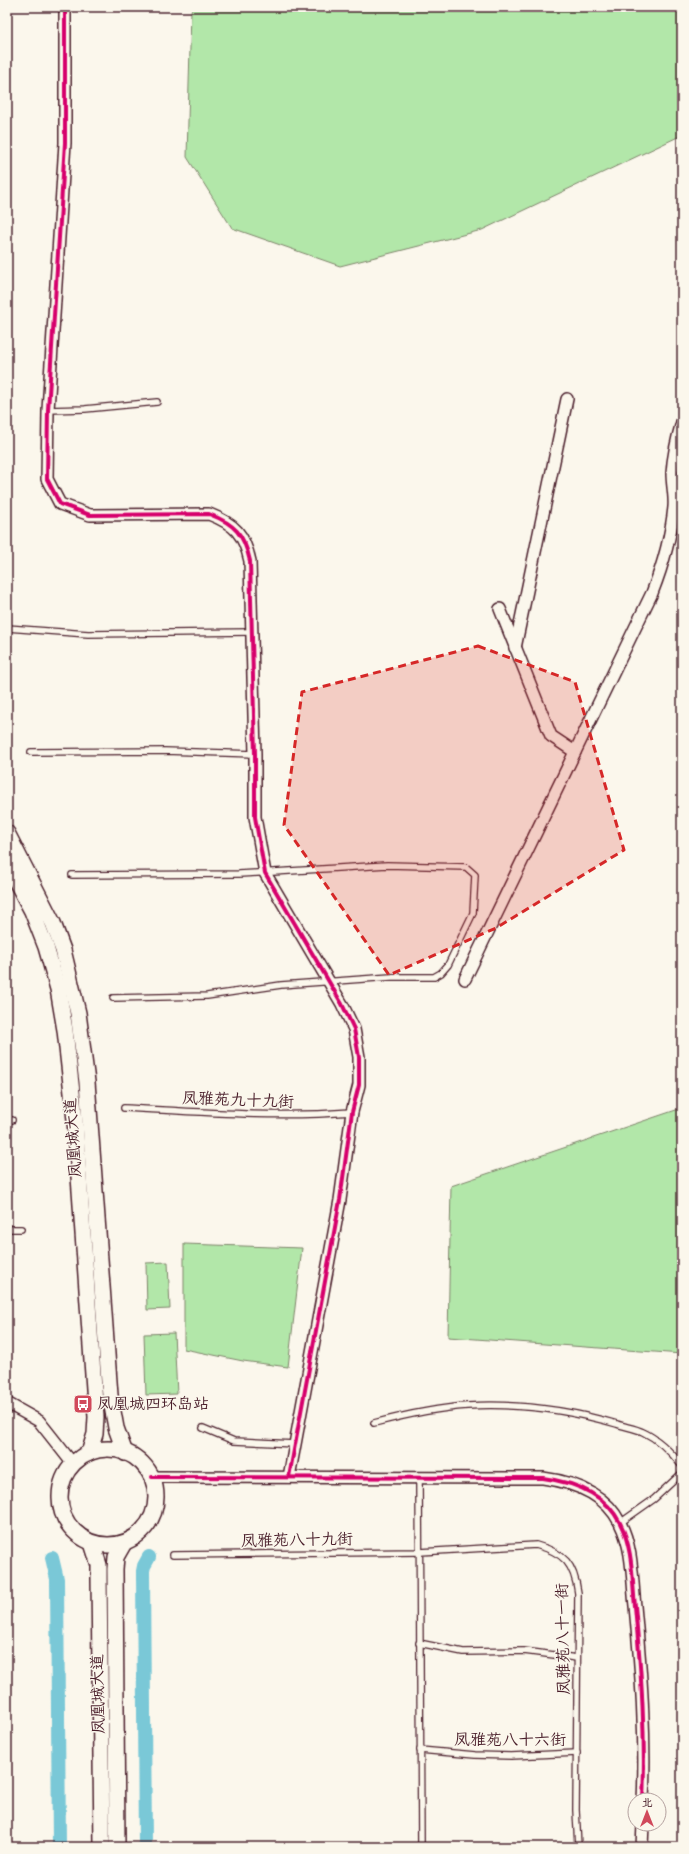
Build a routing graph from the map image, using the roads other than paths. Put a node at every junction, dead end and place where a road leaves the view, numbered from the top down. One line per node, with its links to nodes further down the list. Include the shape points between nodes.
1 (65, 7): 4 (street, via 65,143)
2 (567, 398): 9 (street)
3 (157, 402): 4 (lane)
4 (48, 410): 8 (street, via 47,479 60,504 90,514 209,514 225,520 237,531 246,545 250,561)
5 (682, 422): 11 (street, via 676,441 672,473 674,506 663,565)
6 (500, 609): 9 (street)
7 (7, 628): 8 (lane, via 88,634)
8 (251, 632): 12 (street)
9 (515, 648): 11 (street, via 551,736)
10 (31, 752): 12 (lane, via 135,750)
11 (575, 752): 17 (street)
12 (255, 754): 15 (street, via 254,817)
13 (7, 833): 29 (main road, 凤凰城大道, via 53,923 78,1013 88,1097 110,1395 116,1428)
14 (7, 864): 28 (main road, 凤凰城大道, via 32,911 46,948 58,989 71,1071 96,1410 95,1434)
15 (265, 874): 16 (lane); 18 (street); 18 (lane, via 387,865 444,865 466,867 475,875 473,913 448,965 441,973 434,977 391,977)
16 (72, 875)
17 (465, 979)
18 (328, 982): 19 (lane, via 281,985 207,996); 21 (street, via 354,1029 359,1057 359,1085)
19 (113, 998)
20 (124, 1108): 21 (lane, 凤雅苑九十九街, via 263,1115)
21 (352, 1112): 27 (street, via 340,1200)
22 (7, 1229): 23 (lane)
23 (21, 1229)
24 (7, 1403): 30 (street, via 39,1421)
25 (374, 1423): 31 (lane, via 420,1412 466,1406 513,1406 560,1411 644,1432 671,1452)
26 (203, 1428): 27 (lane, via 234,1441)
27 (296, 1444): 34 (street)
28 (89, 1453): 29 (main road, via 107,1449); 30 (main road)
29 (125, 1453): 33 (main road, via 141,1462)
30 (73, 1464): 37 (main road, via 62,1482 59,1493 60,1509 66,1524 77,1536)
31 (682, 1466)
32 (682, 1474): 36 (lane, via 654,1499)
33 (152, 1476): 34 (street); 38 (main road, via 157,1492 156,1508 152,1518 138,1536)
34 (289, 1477): 35 (street)
35 (420, 1478): 36 (street, via 543,1478 566,1481 588,1490 606,1504); 39 (lane)
36 (620, 1523): 45 (street, via 630,1551 640,1664)
37 (92, 1543): 38 (main road, via 103,1546); 47 (main road, 凤凰城大道, via 99,1566)
38 (124, 1543): 48 (main road, 凤凰城大道, via 116,1557 115,1569)
39 (420, 1552): 40 (lane, 凤雅苑八十九街); 41 (lane); 42 (lane, 凤雅苑八十一街, via 536,1545 553,1550 567,1561 576,1576)
40 (173, 1555)
41 (419, 1643): 42 (lane, via 463,1652 524,1651); 43 (lane)
42 (577, 1658): 44 (lane, 凤雅苑八十一街)
43 (420, 1750): 44 (lane, 凤雅苑八十六街, via 496,1756); 49 (lane)
44 (577, 1753): 50 (lane, 凤雅苑八十一街)
45 (643, 1792)
46 (643, 1832): 51 (street)
47 (102, 1847)
48 (117, 1847)
49 (421, 1847)
50 (578, 1847)
51 (642, 1847)

